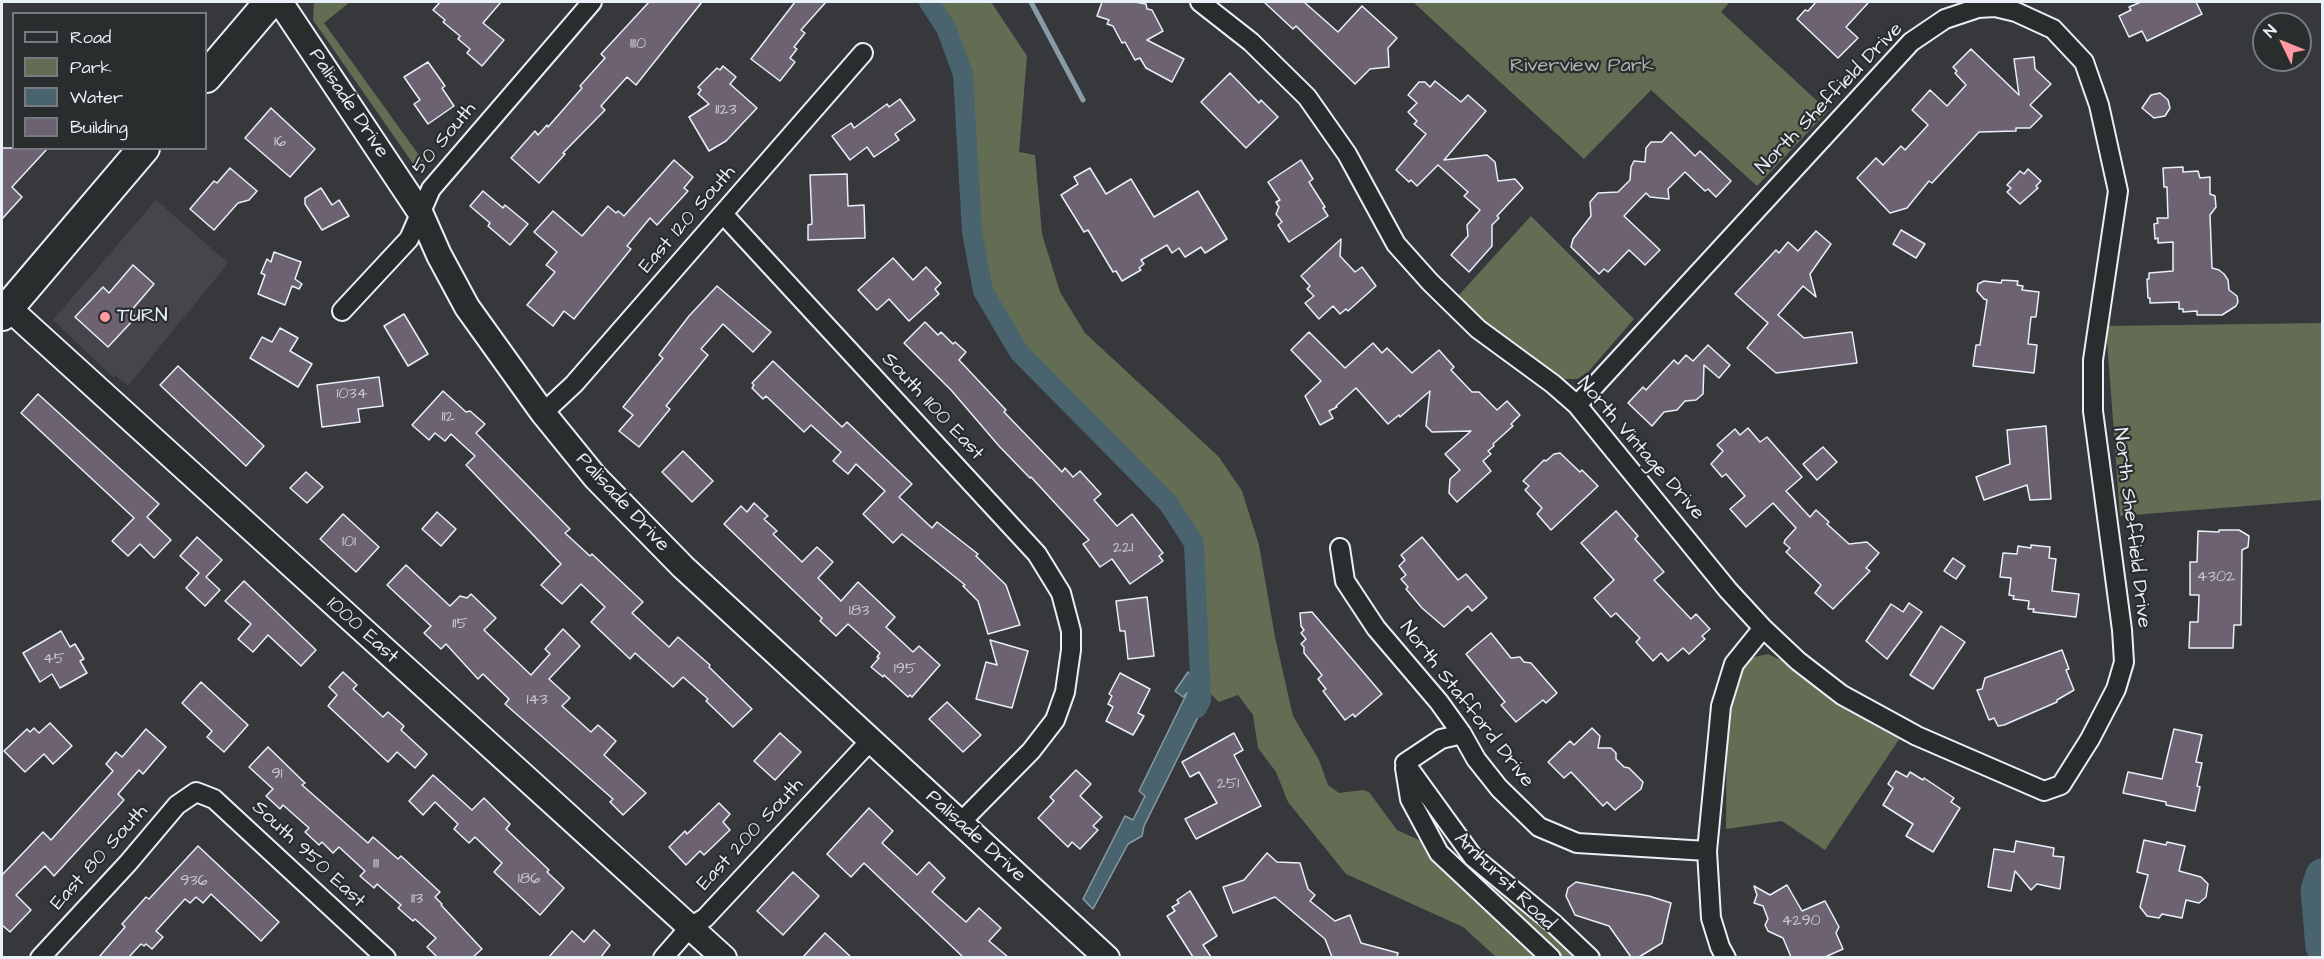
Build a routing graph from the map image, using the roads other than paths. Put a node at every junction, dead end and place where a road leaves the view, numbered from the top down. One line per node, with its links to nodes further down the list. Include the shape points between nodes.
1 (270, 2): 6 (main road)
2 (280, 2): 8 (street, Palisade Drive)
3 (592, 2): 8 (street, 50 South, via 431,189)
4 (1200, 2): 12 (street, North Vintage Drive, via 1251,42 1306,97 1347,154 1396,244 1430,282 1478,329)
5 (863, 53): 9 (street, East 120 South)
6 (207, 76)
7 (142, 150): 10 (main road)
8 (420, 212): 11 (street, 50 South, via 409,239); 13 (street, Palisade Drive, via 467,307)
9 (723, 214): 13 (street, East 120 South, via 574,384); 21 (street, South 1100 East, via 1037,554 1061,593 1071,631 1071,650 1065,692 1055,720 1031,751)
10 (3, 309): 23 (street, 1000 East)
11 (342, 311)
12 (1577, 405): 15 (street, North Vintage Drive); 19 (street, North Sheffield Drive, via 1911,42 1945,19 1978,8 2016,12 2054,29 2084,62 2099,105 2118,190 2092,360 2098,457 2124,662 2116,689)
13 (543, 413): 17 (street, Palisade Drive, via 643,528)
14 (1340, 548): 16 (street, North Stafford Drive, via 1345,581 1377,628)
15 (1763, 628): 19 (street, North Vintage Drive, via 1842,695 1917,736 2044,791); 22 (street, via 1734,664 1723,696)
16 (1462, 734): 18 (street, via 1441,739); 22 (street, North Stafford Drive, via 1499,788 1539,827 1577,843)
17 (870, 741): 21 (street, Palisade Drive); 23 (street, East 200 South, via 705,918)
18 (1405, 763): 29 (street, Amhurst Road, via 1410,800 1439,853); 30 (street, via 1473,857)
19 (2061, 785)
20 (196, 792): 24 (street, East 80 South, via 177,805); 25 (street, South 950 East, via 214,800)
21 (960, 823): 28 (street, Palisade Drive)
22 (1707, 851): 31 (street, via 1711,918)
23 (690, 927): 26 (street, East 200 South); 27 (street, 1000 East)
24 (40, 957)
25 (386, 957)
26 (663, 957)
27 (724, 957)
28 (1107, 957)
29 (1551, 957)
30 (1590, 957)
31 (1726, 957)

